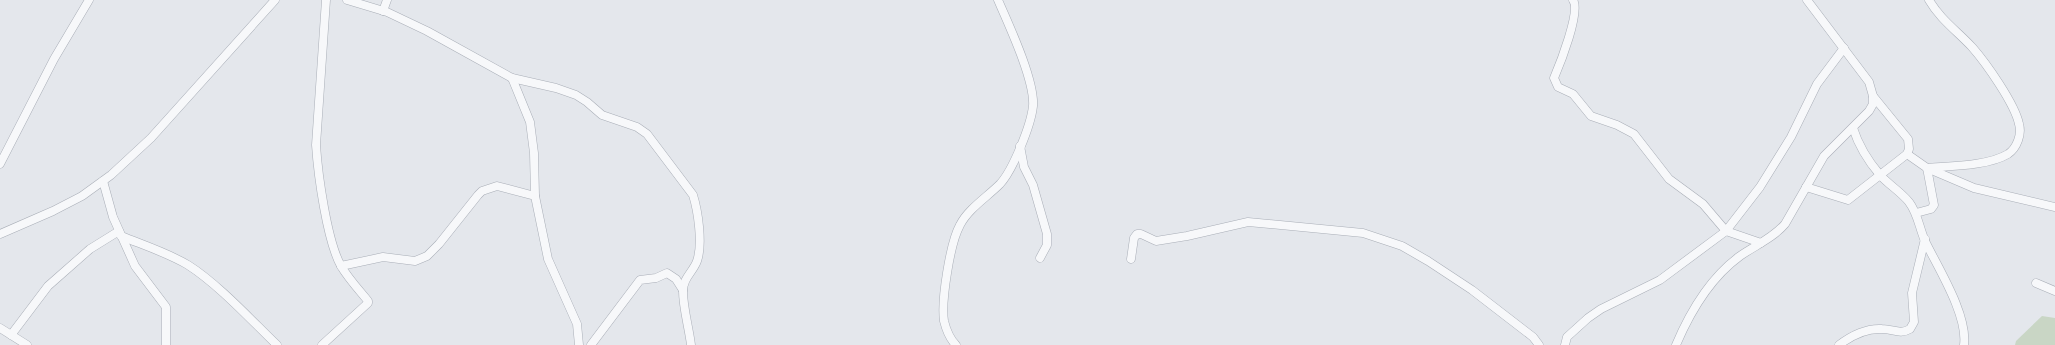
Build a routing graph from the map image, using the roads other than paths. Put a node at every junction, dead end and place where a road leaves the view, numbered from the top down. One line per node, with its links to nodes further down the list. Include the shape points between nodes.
1 (89, 0): 17 (street, via 54,59)
2 (276, 0): 20 (street, via 151,138)
3 (326, 0): 32 (street, via 316,145 329,225)
4 (347, 0): 10 (street)
5 (387, 0): 10 (street)
6 (998, 0): 15 (street, via 1013,34 1033,99 1030,117)
7 (1573, 0): 25 (street, via 1576,6 1575,15 1554,78 1558,87 1573,94 1591,116 1616,124 1634,134 1669,179 1702,204)
8 (1807, 0): 11 (street)
9 (1929, 0): 18 (street, via 1943,19 1981,59 2011,105 2020,126 2016,144 2007,154 1976,163)
10 (383, 11): 12 (street, via 427,31)
11 (1844, 48): 13 (street, via 1869,82); 25 (street, via 1817,84 1791,137 1760,187)
12 (512, 78): 22 (street, via 531,129); 34 (street, via 576,95 602,115 637,127 647,134 692,194 695,203 700,235 699,254 686,278)
13 (1873, 96): 14 (street, via 1873,104 1869,111); 16 (street, via 1908,139)
14 (1853, 128): 19 (street, via 1859,143); 21 (street, via 1824,156)
15 (1020, 145): 30 (street, via 1024,167 1033,185 1047,234 1047,245); 45 (street, via 1007,175 968,214 955,236 947,273 944,311 948,333)
16 (1907, 154): 18 (street); 19 (street)
17 (0, 164)
18 (1927, 168): 23 (street, via 1974,188); 24 (street, via 1934,205 1931,209)
19 (1881, 176): 21 (street, via 1848,200); 24 (street, via 1903,194)
20 (103, 181): 26 (street, via 82,196 53,211); 27 (street)
21 (1806, 187): 29 (street, via 1785,224)
22 (535, 196): 32 (street, via 497,186 492,187 478,195 439,244 422,259 409,260 390,256); 42 (street, via 548,259 577,324)
23 (2055, 207)
24 (1916, 213): 28 (street)
25 (1726, 231): 29 (street); 47 (street, via 1660,280 1588,318 1568,337)
26 (0, 234)
27 (120, 234): 37 (street, via 90,249 48,286); 39 (street, via 138,272 166,307); 40 (street, via 197,271)
28 (1925, 239): 49 (street, via 1912,293 1914,322 1910,329 1900,332 1883,329 1861,332 1850,336); 50 (street, via 1961,321)
29 (1761, 243): 48 (street, via 1739,257 1715,280 1693,311)
30 (1040, 258)
31 (1131, 259): 46 (street, via 1137,234 1156,241 1248,222 1363,233 1402,246 1428,260 1472,290 1533,337)
32 (341, 266): 41 (street, via 368,303)
33 (2036, 283): 35 (street)
34 (683, 290): 43 (street, via 667,273 656,278 640,280); 44 (street)
35 (2055, 291)
36 (0, 328): 37 (street)
37 (11, 335): 38 (street)
38 (27, 345)
39 (166, 345)
40 (277, 345)
41 (322, 345)
42 (579, 345)
43 (591, 345)
44 (691, 345)
45 (956, 345)
46 (1539, 345)
47 (1565, 345)
48 (1676, 345)
49 (1839, 345)
50 (1964, 345)

